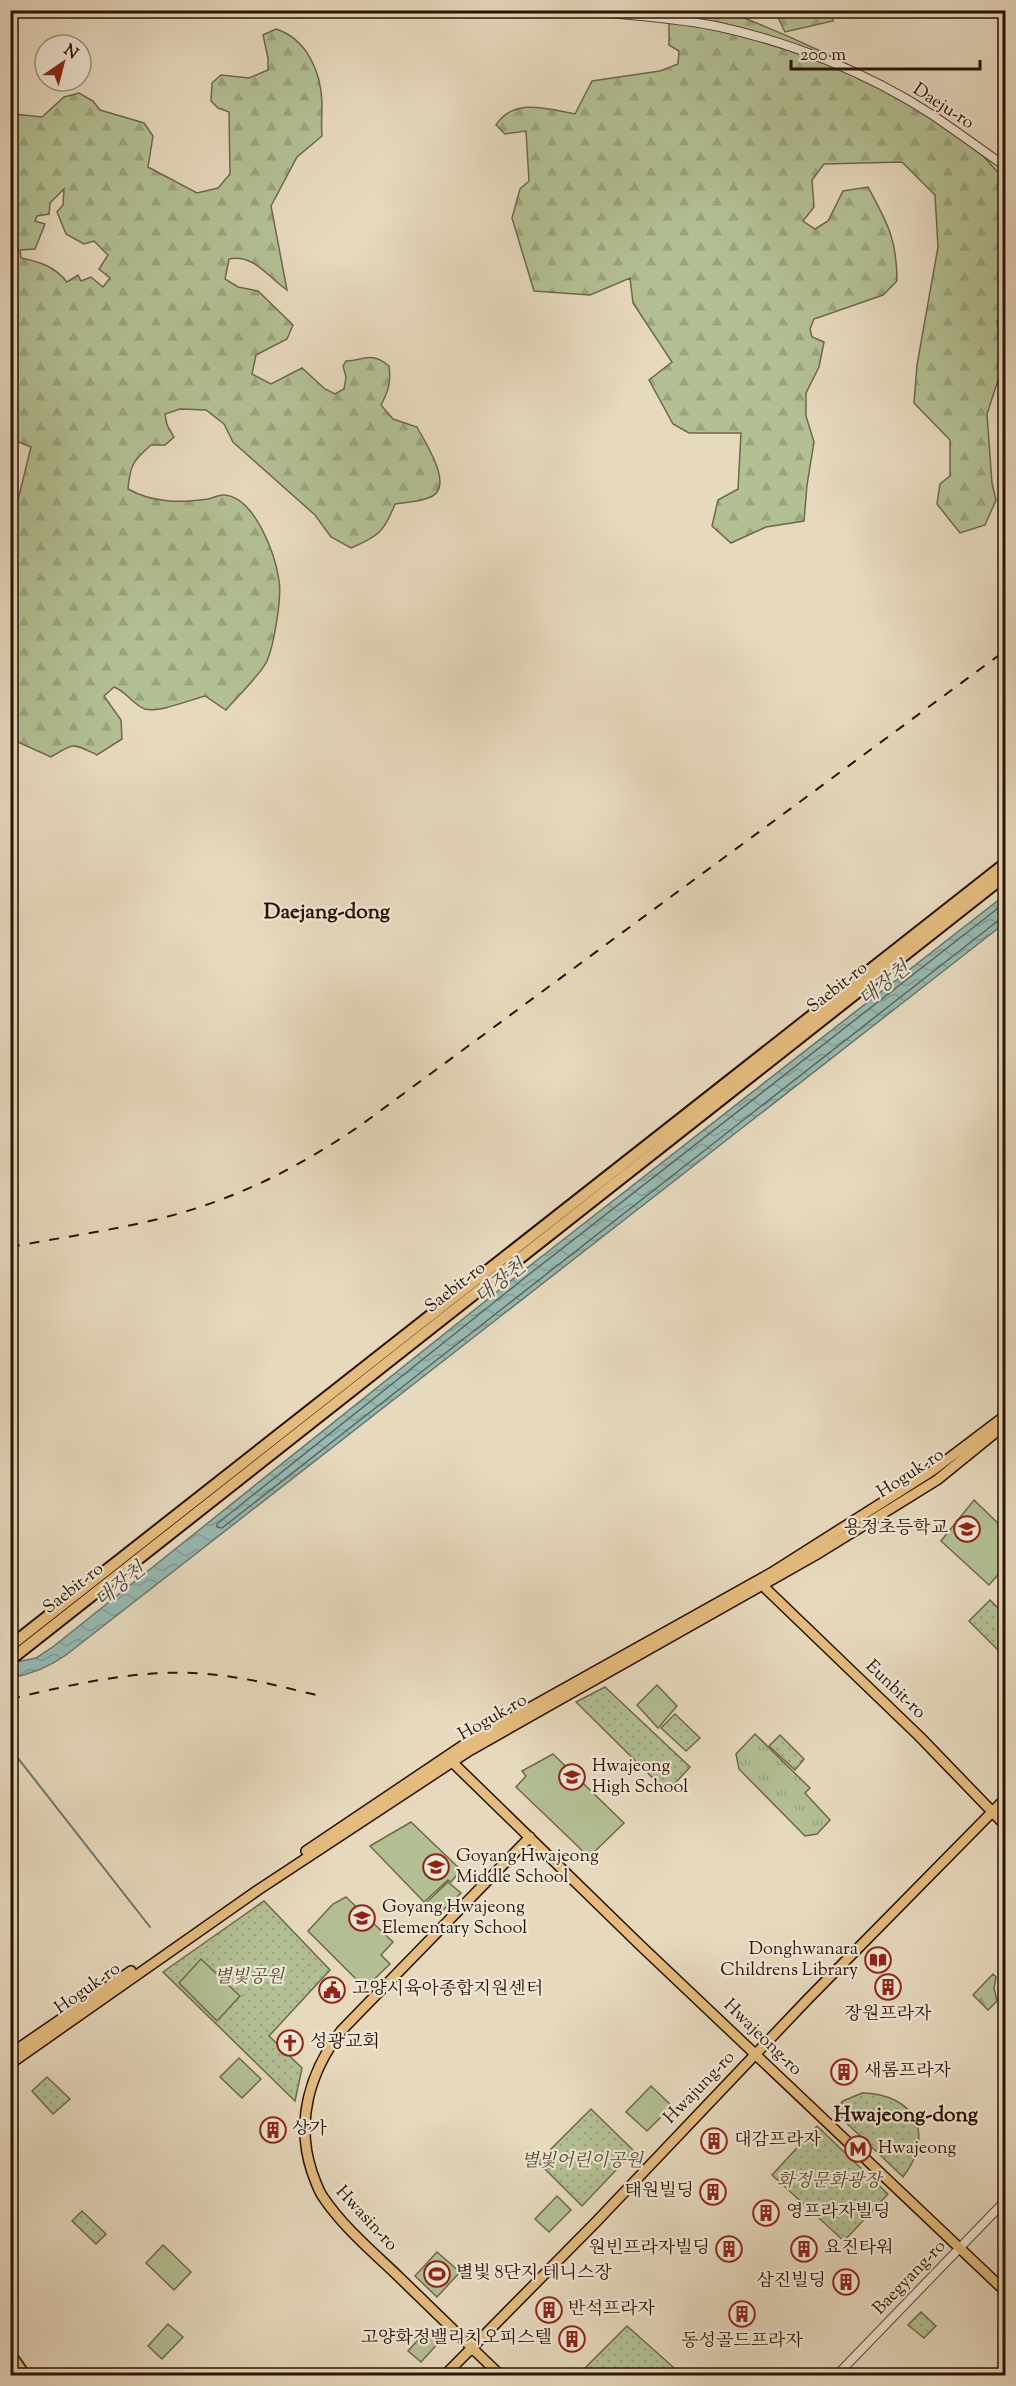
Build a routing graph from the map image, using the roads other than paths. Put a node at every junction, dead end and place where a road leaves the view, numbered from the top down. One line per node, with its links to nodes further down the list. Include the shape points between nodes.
1 (584, 10): 2 (street, Daeju-ro, via 718,27 813,55 930,113)
2 (1005, 167)
3 (1005, 863): 5 (highway, Saebit-ro)
4 (1005, 875): 5 (highway, Saebit-ro)
5 (943, 919): 6 (highway, Saebit-ro)
6 (870, 977): 10 (highway, Saebit-ro); 11 (highway, Saebit-ro)
7 (1005, 1415): 9 (main road, Hoguk-ro, via 932,1471)
8 (1005, 1424): 9 (main road, Hoguk-ro, via 937,1480)
9 (760, 1583): 12 (main road, Hoguk-ro); 14 (main road, Eunbit-ro)
10 (10, 1646)
11 (10, 1660)
12 (449, 1759): 16 (main road, Hwajeong-ro); 17 (main road, Hoguk-ro); 19 (main road, Hoguk-ro)
13 (1005, 1798): 14 (main road, Hwajung-ro)
14 (991, 1811): 15 (main road, Eunbit-ro); 18 (main road, Hwajung-ro)
15 (1005, 1826)
16 (530, 1837): 18 (main road, Hwajeong-ro); 23 (main road, Hwasin-ro, via 341,2031 321,2061 309,2090 305,2114 309,2163 322,2196 355,2235)
17 (10, 2054)
18 (756, 2054): 21 (main road, Hwajeong-ro); 23 (main road, Hwajung-ro)
19 (10, 2064)
20 (1005, 2200): 21 (street, Baegyang-ro)
21 (959, 2248): 22 (main road, Hwajeong-ro); 30 (street, Baegyang-ro)
22 (1005, 2292)
23 (473, 2348): 28 (main road, Hwajung-ro); 29 (main road, Hwasin-ro)
24 (10, 2353): 27 (main road)
25 (10, 2369): 26 (main road)
26 (15, 2376)
27 (26, 2376)
28 (444, 2376)
29 (501, 2376)
30 (836, 2376)

